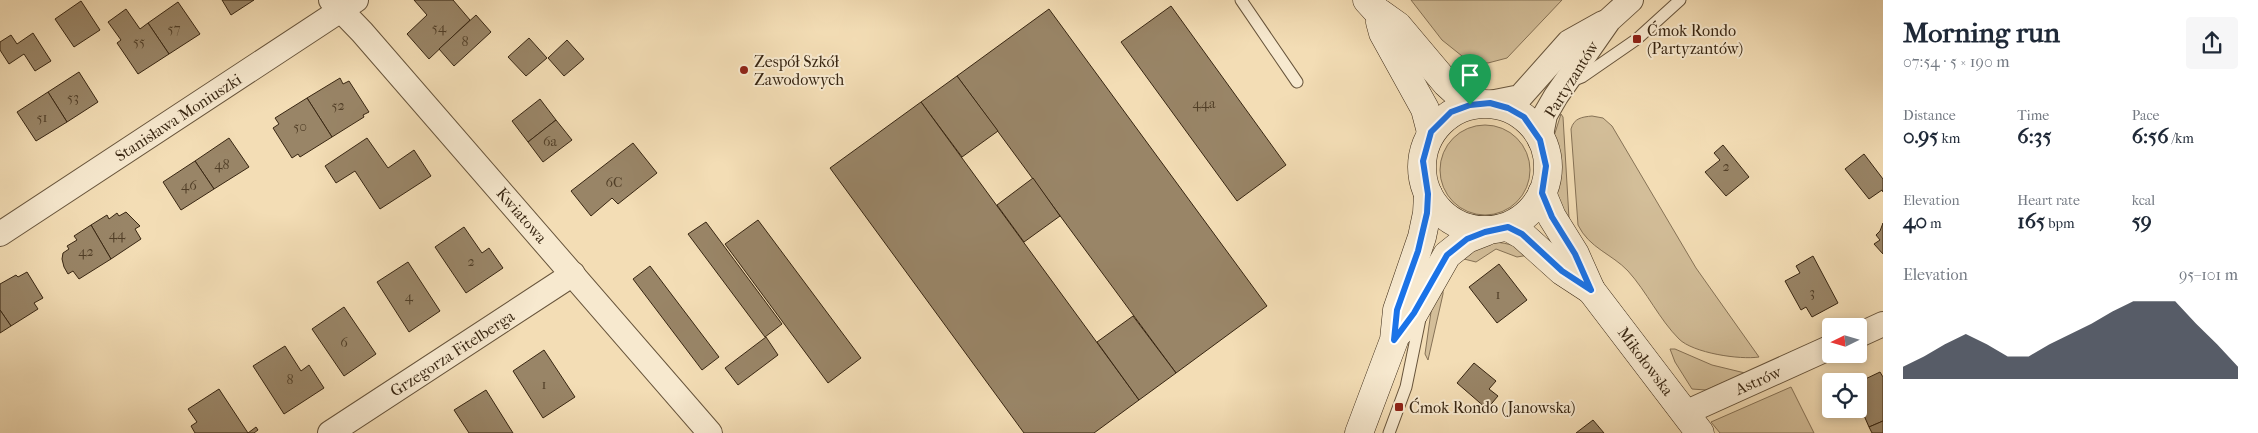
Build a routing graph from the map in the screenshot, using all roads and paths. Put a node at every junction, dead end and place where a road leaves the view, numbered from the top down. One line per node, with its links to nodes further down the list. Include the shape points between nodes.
1 (1240, 0): 7 (lane)
2 (1631, 0): 6 (street, Partyzantów)
3 (1680, 0): 8 (lane, via 1637,39 1582,77)
4 (343, 4): 15 (street, Stanisława Moniuszki); 16 (street, Kwiatowa)
5 (1372, 6): 9 (street, via 1398,26 1440,77); 10 (street, via 1383,33 1425,109)
6 (1609, 20): 8 (street, Partyzantów); 9 (street, Partyzantów, via 1569,42 1520,97)
7 (1297, 82)
8 (1566, 83): 11 (street, Partyzantów, via 1545,115)
9 (1480, 104): 10 (street, via 1451,112); 11 (street, via 1508,108 1524,117)
10 (1431, 132): 13 (street, via 1423,161)
11 (1540, 140): 12 (street, via 1546,166)
12 (1542, 193): 14 (street, via 1527,215); 17 (street, Mikołowska)
13 (1428, 194): 14 (street, via 1445,219 1464,229); 21 (street, via 1422,237 1397,310)
14 (1497, 229): 17 (street, Mikołowska, via 1522,234 1562,271); 18 (street, via 1467,239 1447,255)
15 (0, 234)
16 (573, 274): 24 (street, Grzegorza Fitelberga); 25 (street, Kwiatowa)
17 (1591, 290): 23 (street, Mikołowska)
18 (1422, 298): 21 (street); 27 (lane, via 1421,321 1406,387)
19 (1883, 324): 20 (street)
20 (1868, 331)
21 (1394, 340): 26 (street)
22 (1822, 352): 23 (street, Astrów)
23 (1693, 423)
24 (330, 433)
25 (710, 433)
26 (1359, 433)
27 (1389, 433)

